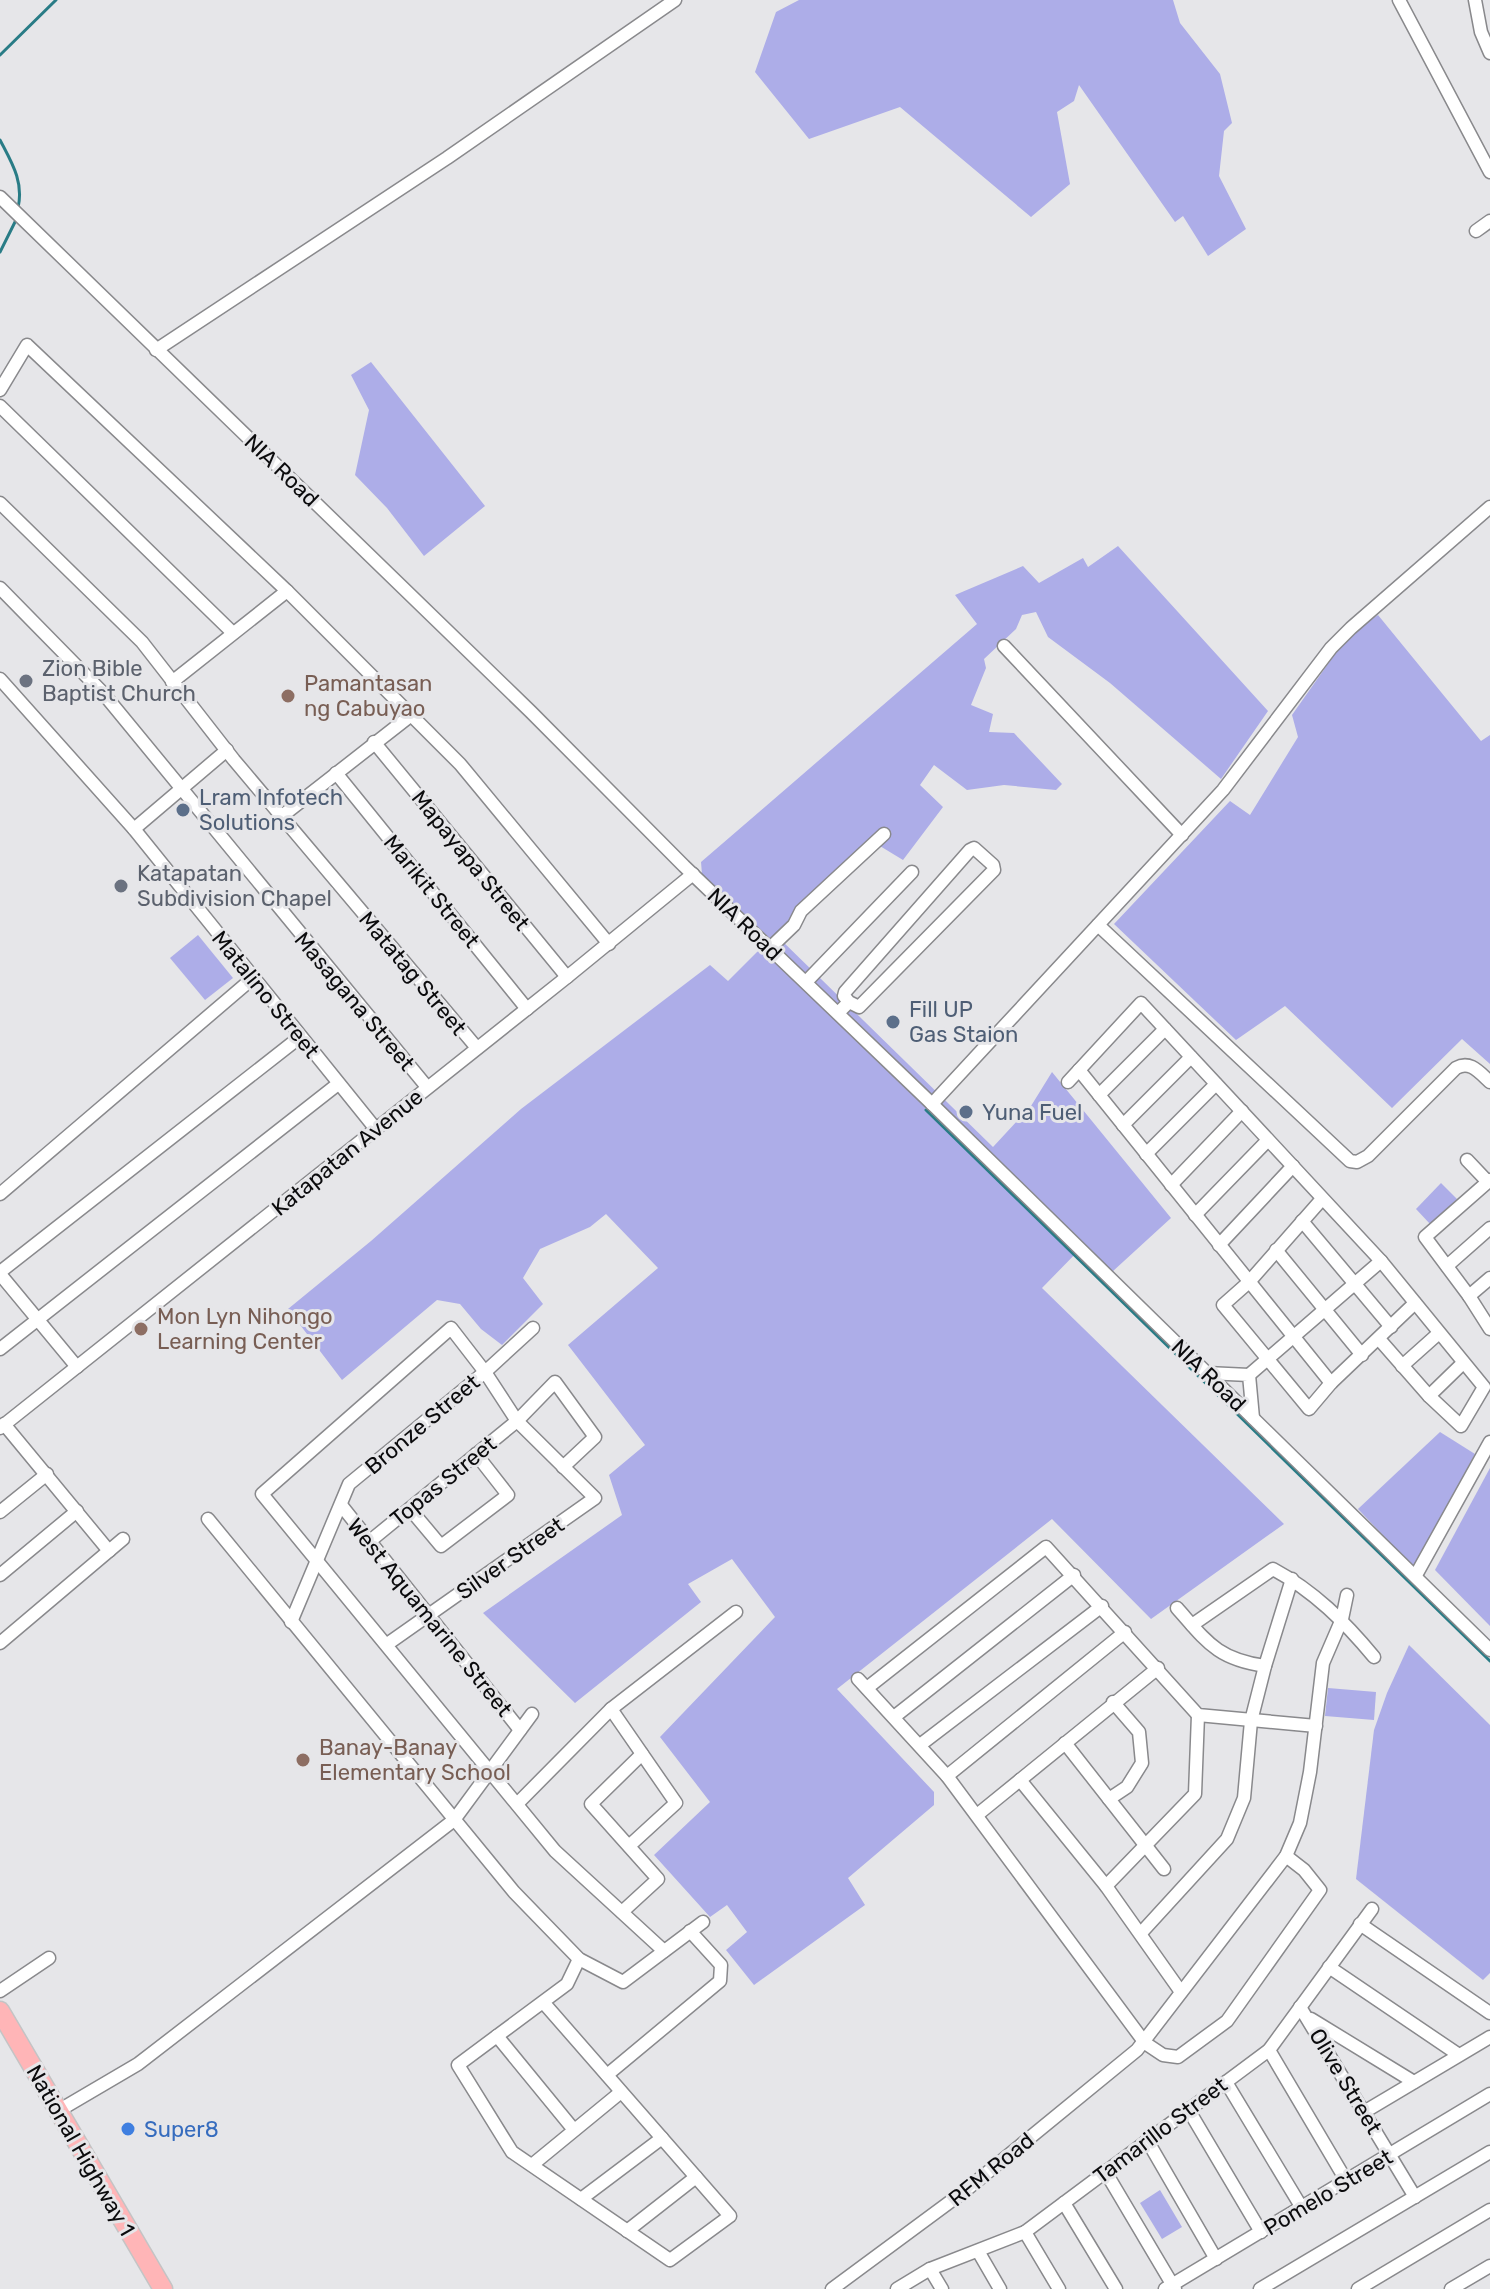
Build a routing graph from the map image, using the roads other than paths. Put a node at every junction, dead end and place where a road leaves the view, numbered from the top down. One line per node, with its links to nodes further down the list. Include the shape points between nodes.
1 (675, 0): 9 (street)
2 (1399, 0): 5 (street)
3 (1475, 0): 4 (street)
4 (1490, 53)
5 (1490, 172)
6 (0, 197): 9 (street, NIA Road)
7 (1490, 221): 8 (street)
8 (1476, 231)
9 (156, 350): 30 (street, NIA Road)
10 (0, 390): 15 (street, via 27,345)
11 (0, 406): 16 (street)
12 (0, 503): 19 (street, Matatag Street, via 142,642)
13 (1490, 507): 28 (street, via 1331,648 1223,790)
14 (0, 588): 24 (street, Masagana Street, via 103,693)
15 (287, 591): 16 (street); 20 (street)
16 (233, 633): 19 (street)
17 (1004, 646): 28 (street)
18 (0, 679): 26 (street, Matalino Street)
19 (172, 682): 22 (street, Matatag Street)
20 (410, 716): 21 (street); 33 (street, via 460,764)
21 (374, 742): 23 (street); 36 (street, Mapayapa Street)
22 (227, 750): 24 (street); 25 (street, Matatag Street)
23 (336, 773): 25 (street); 40 (street, Marikit Street)
24 (180, 790): 26 (street); 51 (street, Masagana Street)
25 (282, 816): 44 (street, Matatag Street)
26 (134, 829): 37 (street, Matalino Street)
27 (884, 834): 35 (street, via 801,911)
28 (1182, 835): 31 (street)
29 (912, 872): 38 (street)
30 (693, 874): 33 (street, Katapatan Avenue); 35 (street, NIA Road)
31 (1098, 925): 48 (street, via 1350,1161 1368,1156 1461,1065 1472,1066); 53 (street)
32 (904, 927): 34 (street); 34 (street, via 972,848 993,865 994,870); 39 (street, via 845,992)
33 (609, 944): 36 (street, Katapatan Avenue)
34 (921, 944): 39 (street, via 859,1007)
35 (770, 948): 38 (street, NIA Road)
36 (567, 977): 40 (street, Katapatan Avenue)
37 (253, 978): 43 (street, Matalino Street); 63 (street)
38 (806, 982): 41 (street, NIA Road)
39 (849, 1002): 41 (street)
40 (527, 1009): 44 (street, Katapatan Avenue)
41 (838, 1013): 53 (street, NIA Road)
42 (1165, 1029): 45 (street); 46 (street, via 1141,1003); 52 (street)
43 (300, 1037): 49 (street, Matalino Street); 72 (street)
44 (477, 1048): 51 (street, Katapatan Avenue)
45 (1191, 1057): 50 (street); 55 (street)
46 (1079, 1070): 47 (street); 52 (street)
47 (1068, 1082)
48 (1490, 1082)
49 (338, 1084): 56 (street, Matalino Street); 79 (street)
50 (1216, 1084): 54 (street); 58 (street)
51 (427, 1087): 56 (street, Katapatan Avenue)
52 (1099, 1095): 55 (street)
53 (932, 1104): 93 (street, NIA Road)
54 (1242, 1111): 57 (street); 62 (street)
55 (1123, 1125): 58 (street)
56 (375, 1128): 91 (street, Katapatan Avenue)
57 (1268, 1140): 60 (street); 65 (street)
58 (1146, 1154): 62 (street)
59 (1467, 1160): 61 (street)
60 (1293, 1166): 64 (street); 68 (street)
61 (1489, 1181): 71 (street, via 1425,1237)
62 (1171, 1185): 65 (street)
63 (0, 1194)
64 (1322, 1199): 66 (street); 70 (street)
65 (1195, 1215): 68 (street)
66 (1302, 1221): 69 (street); 75 (street)
67 (1490, 1228): 71 (street)
68 (1219, 1245): 74 (street)
69 (1276, 1250): 74 (street); 78 (street)
70 (1381, 1261): 75 (street); 77 (street)
71 (1447, 1266): 76 (street)
72 (0, 1273): 79 (street)
73 (1490, 1278): 76 (street)
74 (1249, 1282): 84 (street); 88 (street, via 1223,1305)
75 (1354, 1283): 78 (street); 80 (street)
76 (1469, 1296): 82 (street)
77 (1415, 1303): 80 (street); 83 (street)
78 (1325, 1309): 84 (street); 87 (street)
79 (37, 1320): 86 (street); 91 (street)
80 (1391, 1327): 85 (street)
81 (533, 1328): 92 (street, Bronze Street)
82 (1490, 1328)
83 (1439, 1333): 89 (street); 90 (street)
84 (1292, 1336): 88 (street); 95 (street)
85 (1379, 1339): 87 (street); 90 (street)
86 (0, 1349)
87 (1362, 1355): 95 (street)
88 (1267, 1358): 94 (street); 95 (street, via 1309,1409)
89 (1463, 1363): 96 (street); 96 (street, via 1484,1387 1461,1426)
90 (1402, 1366): 96 (street)
91 (77, 1367): 99 (street, Katapatan Avenue)
92 (485, 1372): 98 (street); 104 (street, Bronze Street, via 349,1484); 112 (street, via 451,1328 262,1494)
93 (1207, 1373): 94 (street); 97 (street, NIA Road)
94 (1249, 1375): 97 (street)
95 (1331, 1383)
96 (1429, 1396)
97 (1253, 1418): 115 (street, NIA Road)
98 (517, 1421): 101 (street, Topas Street); 102 (street); 102 (street, Topas Street, via 555,1382 595,1437)
99 (2, 1426): 103 (street)
100 (1490, 1442): 115 (street)
101 (476, 1454): 105 (street, Topas Street); 105 (street, via 508,1495 441,1546)
102 (563, 1467): 121 (street, Silver Street, via 595,1498)
103 (47, 1474): 106 (street); 107 (street)
104 (341, 1505): 110 (street, West Aquamarine Street); 112 (street, Bronze Street)
105 (410, 1509): 110 (street, Topas Street)
106 (77, 1511): 111 (street); 113 (street)
107 (0, 1512)
108 (208, 1519): 123 (street)
109 (123, 1539): 111 (street)
110 (370, 1541): 121 (street, West Aquamarine Street)
111 (109, 1551): 126 (street)
112 (317, 1561): 123 (street, Bronze Street); 127 (street)
113 (0, 1575)
114 (1074, 1575): 118 (street); 136 (street); 136 (street, via 1046,1547 863,1684)
115 (1416, 1575): 128 (street, NIA Road)
116 (1292, 1579): 122 (street); 124 (street, via 1273,1569); 130 (street)
117 (1347, 1595): 122 (street, RFM Road)
118 (1102, 1606): 125 (street); 141 (street)
119 (1177, 1608): 124 (street)
120 (736, 1612): 133 (street)
121 (428, 1615): 127 (street, Silver Street); 139 (street, West Aquamarine Street)
122 (1342, 1619): 129 (street); 138 (street, RFM Road, via 1323,1663)
123 (291, 1622): 149 (street)
124 (1192, 1625): 130 (street, via 1217,1651)
125 (1125, 1632): 131 (street); 144 (street)
126 (0, 1643)
127 (386, 1645): 143 (street)
128 (1490, 1650)
129 (1374, 1657)
130 (1265, 1666): 137 (street)
131 (1158, 1668): 132 (street); 135 (street)
132 (1113, 1702): 140 (street); 146 (street, via 1139,1732 1142,1763 1127,1787)
133 (611, 1709): 142 (street); 147 (street)
134 (532, 1714): 139 (street)
135 (1198, 1715): 137 (street); 151 (street, via 1195,1794)
136 (894, 1717): 141 (street)
137 (1251, 1721): 138 (street); 160 (street, via 1244,1798 1227,1839)
138 (1316, 1726): 152 (street, RFM Road, via 1300,1823)
139 (520, 1730): 143 (street)
140 (1065, 1743): 145 (street); 146 (street)
141 (920, 1745): 144 (street)
142 (642, 1754): 150 (street, via 676,1803); 150 (street, via 591,1804)
143 (490, 1771): 147 (street); 149 (street)
144 (947, 1776): 148 (street)
145 (1020, 1780): 148 (street); 154 (street)
146 (1109, 1799): 151 (street)
147 (517, 1804): 156 (street, via 555,1851)
148 (977, 1815): 173 (street)
149 (454, 1820): 163 (street); 182 (street, via 138,2064)
150 (629, 1846): 156 (street, via 658,1879)
151 (1145, 1847): 153 (street); 154 (street)
152 (1286, 1856): 166 (street, RFM Road); 173 (street, via 1320,1890 1227,2021 1178,2057 1163,2055)
153 (1164, 1869)
154 (1106, 1886): 160 (street)
155 (1372, 1909): 158 (street, Tamarillo Street)
156 (622, 1912): 161 (street)
157 (703, 1922): 159 (street)
158 (1360, 1924): 164 (street, Tamarillo Street); 170 (street)
159 (690, 1931): 161 (street); 176 (street, via 721,1965 720,1981)
160 (1141, 1933): 166 (street)
161 (664, 1951): 163 (street, via 623,1982)
162 (49, 1958): 165 (street)
163 (579, 1959): 167 (street, via 567,1984)
164 (1329, 1967): 169 (street, Tamarillo Street); 175 (street)
165 (0, 1991)
166 (1181, 1992): 173 (street, RFM Road)
167 (543, 2002): 171 (street); 176 (street)
168 (0, 2011): 182 (highway, National Highway 1)
169 (1304, 2012): 174 (street, Tamarillo Street); 178 (street); 183 (street, Olive Street)
170 (1490, 2013)
171 (497, 2036): 184 (street); 189 (street, via 458,2065 512,2152)
172 (1490, 2037): 175 (street)
173 (1145, 2043): 207 (street, RFM Road, via 966,2190)
174 (1269, 2050): 177 (street, Tamarillo Street); 192 (street)
175 (1459, 2055): 178 (street)
176 (607, 2075): 179 (street)
177 (1226, 2082): 181 (street, Tamarillo Street); 196 (street)
178 (1414, 2082): 183 (street)
179 (621, 2092): 184 (street); 185 (street)
180 (1490, 2094): 188 (street, Pomelo Street)
181 (1188, 2109): 186 (street, Tamarillo Street); 200 (street)
182 (58, 2111): 206 (highway, National Highway 1)
183 (1364, 2112): 188 (street, Olive Street)
184 (574, 2130): 189 (street)
185 (662, 2138): 191 (street); 194 (street)
186 (1147, 2140): 190 (street, Tamarillo Street); 202 (street)
187 (1490, 2152): 193 (street)
188 (1390, 2155): 192 (street, Pomelo Street); 193 (street, Olive Street)
189 (532, 2165): 194 (street)
190 (1105, 2171): 195 (street, Tamarillo Street); 205 (street)
191 (696, 2177): 198 (street); 198 (street, via 730,2216 670,2260)
192 (1347, 2182): 196 (street, Pomelo Street)
193 (1415, 2197): 213 (street)
194 (581, 2199): 198 (street)
195 (1064, 2203): 199 (street, Tamarillo Street); 212 (street)
196 (1302, 2208): 200 (street, Pomelo Street)
197 (1490, 2210): 214 (street)
198 (627, 2231)
199 (1025, 2232): 201 (street, Tamarillo Street); 211 (street)
200 (1261, 2232): 202 (street, Pomelo Street)
201 (978, 2251): 204 (street, Tamarillo Street); 210 (street)
202 (1216, 2259): 205 (street, Pomelo Street)
203 (1490, 2266): 215 (street)
204 (930, 2269): 208 (street, Tamarillo Street); 209 (street)
205 (1171, 2287)
206 (163, 2289)
207 (832, 2289)
208 (897, 2289)
209 (942, 2289)
210 (1000, 2289)
211 (1059, 2289)
212 (1116, 2289)
213 (1260, 2289)
214 (1358, 2289)
215 (1451, 2289)

